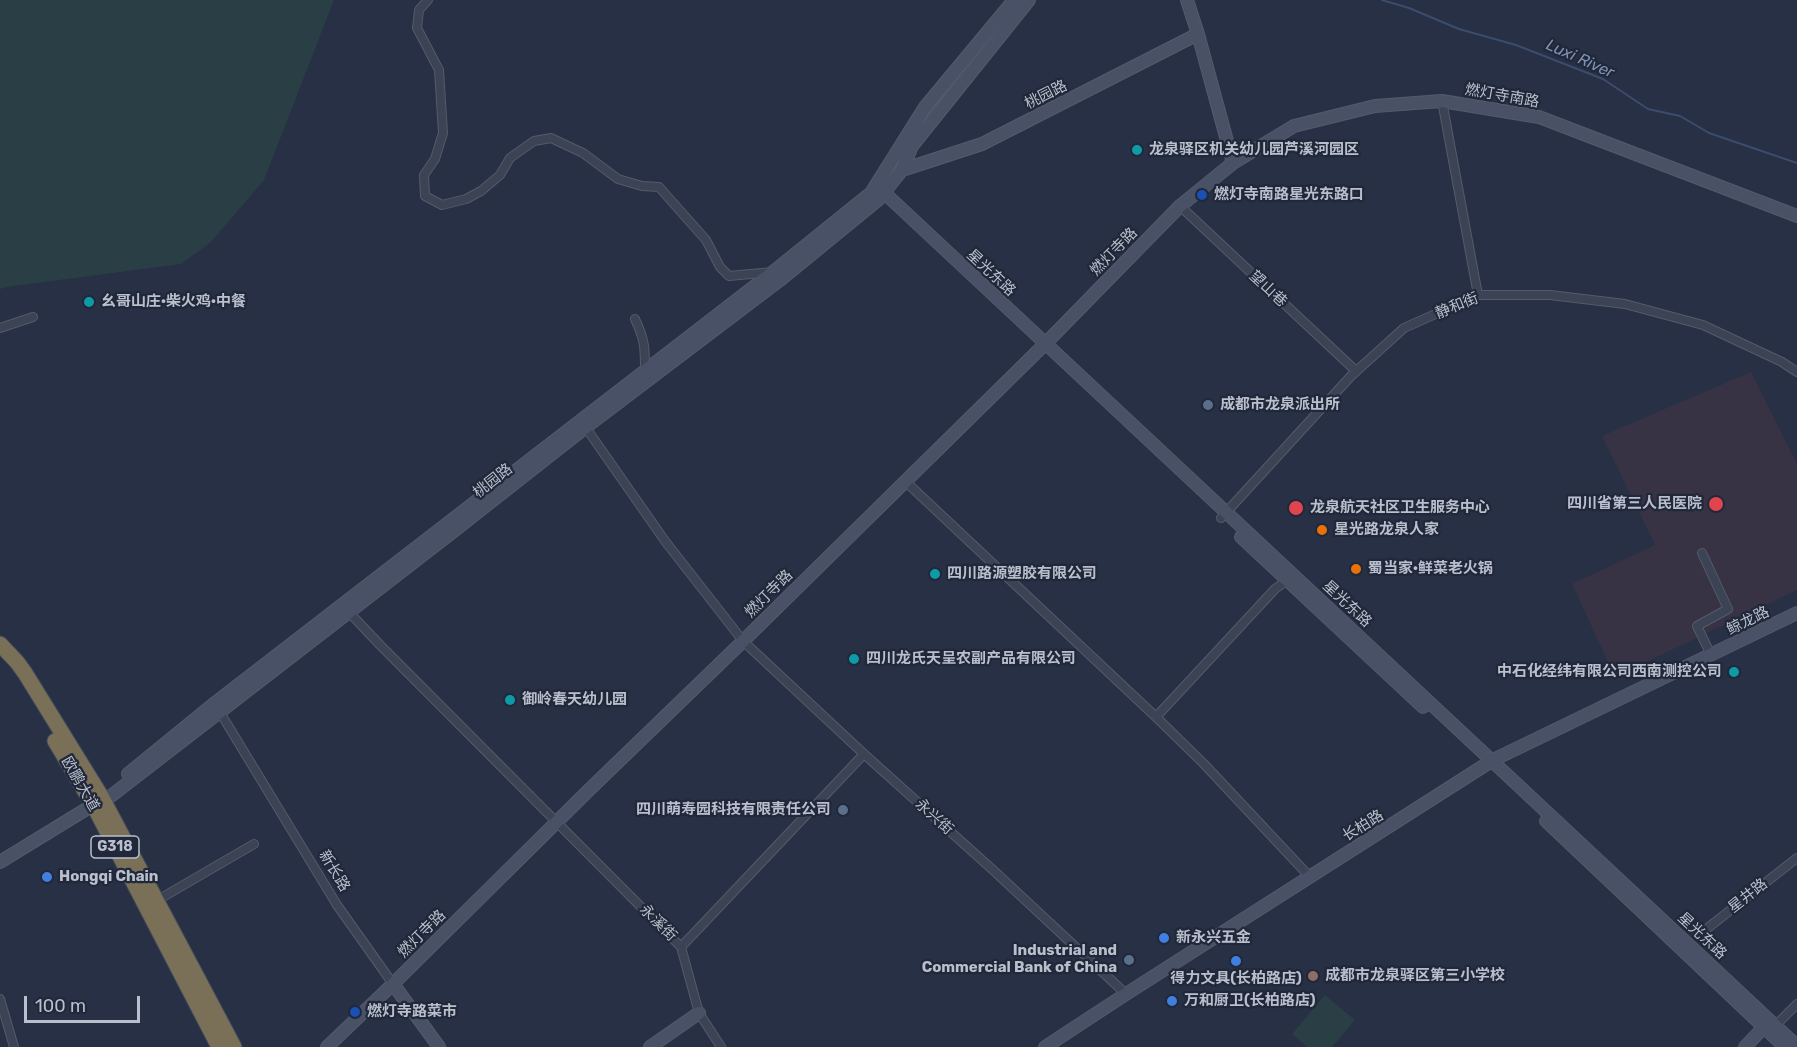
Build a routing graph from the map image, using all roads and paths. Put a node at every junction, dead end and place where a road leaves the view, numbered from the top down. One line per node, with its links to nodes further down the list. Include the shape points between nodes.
1 (428, 0): 12 (street, via 419,10 417,28 439,70 443,133 435,159 424,175 425,196 442,205 466,199 501,175 510,158 534,141 551,138 583,153 618,179 659,187 706,240 729,276)
2 (1014, 0): 9 (street, via 925,107)
3 (1029, 0): 8 (street, 桃园路, via 912,146)
4 (1187, 0): 5 (street)
5 (1198, 34): 7 (street); 8 (street, 桃园路, via 982,144)
6 (1442, 101): 7 (street, 燃灯寺南路, via 1375,106 1294,126); 11 (street, 燃灯寺南路, via 1539,117); 13 (street)
7 (1233, 163): 10 (street, 燃灯寺路)
8 (902, 170): 9 (street, 桃园路)
9 (878, 192): 12 (street); 17 (street, 星光东路); 21 (street, 桃园路, via 780,280)
10 (1180, 206): 17 (street, 燃灯寺路); 19 (street, 望山巷)
11 (1797, 216)
12 (773, 272): 18 (street)
13 (1478, 295): 19 (street, 静和街, via 1404,328); 20 (street, 静和街, via 1550,295 1625,304 1703,325)
14 (33, 317): 16 (street)
15 (635, 319): 18 (street, via 645,346)
16 (0, 328)
17 (1042, 346): 22 (street, 燃灯寺路); 23 (street, 星光东路)
18 (645, 371): 21 (street)
19 (1356, 372): 23 (street, 静和街)
20 (1797, 372)
21 (583, 424): 26 (street, 桃园路); 28 (street, 永兴街, via 665,541)
22 (905, 481): 28 (street, 燃灯寺路); 33 (street)
23 (1223, 515): 25 (street, 星光东路); 35 (street, 星光东路)
24 (1702, 553): 31 (street, via 1728,609 1697,626)
25 (1286, 581): 33 (street); 35 (street, 星光东路)
26 (346, 609): 32 (street, 桃园路); 37 (street, 永溪街)
27 (1797, 613): 31 (street, 鲸龙路)
28 (743, 641): 34 (street, 永兴街); 37 (street, 燃灯寺路)
29 (0, 644): 36 (highway, G318, via 25,673)
30 (0, 655): 36 (highway, 欧鹏大道 / G318)
31 (1711, 655): 35 (street, 长柏路)
32 (218, 708): 36 (street, 桃园路); 45 (street, 新长路, via 337,905)
33 (1156, 717): 41 (street)
34 (864, 754): 44 (street); 46 (street, 永兴街)
35 (1490, 762): 41 (street, 长柏路); 50 (street, 星光东路)
36 (97, 802): 40 (street, 桃园路); 42 (highway, 欧鹏大道 / G318); 53 (highway, 欧鹏大道 / G318)
37 (557, 821): 44 (street, 永溪街); 45 (street, 燃灯寺路)
38 (254, 844): 42 (street)
39 (1797, 858): 43 (street, 星井路)
40 (0, 862)
41 (1310, 877): 46 (street, 长柏路)
42 (156, 901): 54 (highway, 欧鹏大道 / G318)
43 (1700, 934)
44 (681, 946): 49 (street, 永溪街)
45 (393, 984): 55 (street, 燃灯寺路); 56 (street, 新长路)
46 (1126, 994): 59 (street, 长柏路)
47 (0, 999): 52 (street)
48 (1797, 1004): 50 (street)
49 (699, 1013): 57 (street); 58 (street, 永溪街)
50 (1769, 1027): 51 (street, 星光东路); 60 (street); 61 (street, 星光东路)
51 (1797, 1046)
52 (14, 1047)
53 (219, 1047)
54 (234, 1047)
55 (327, 1047)
56 (438, 1047)
57 (650, 1047)
58 (721, 1047)
59 (1045, 1047)
60 (1745, 1047)
61 (1785, 1047)

